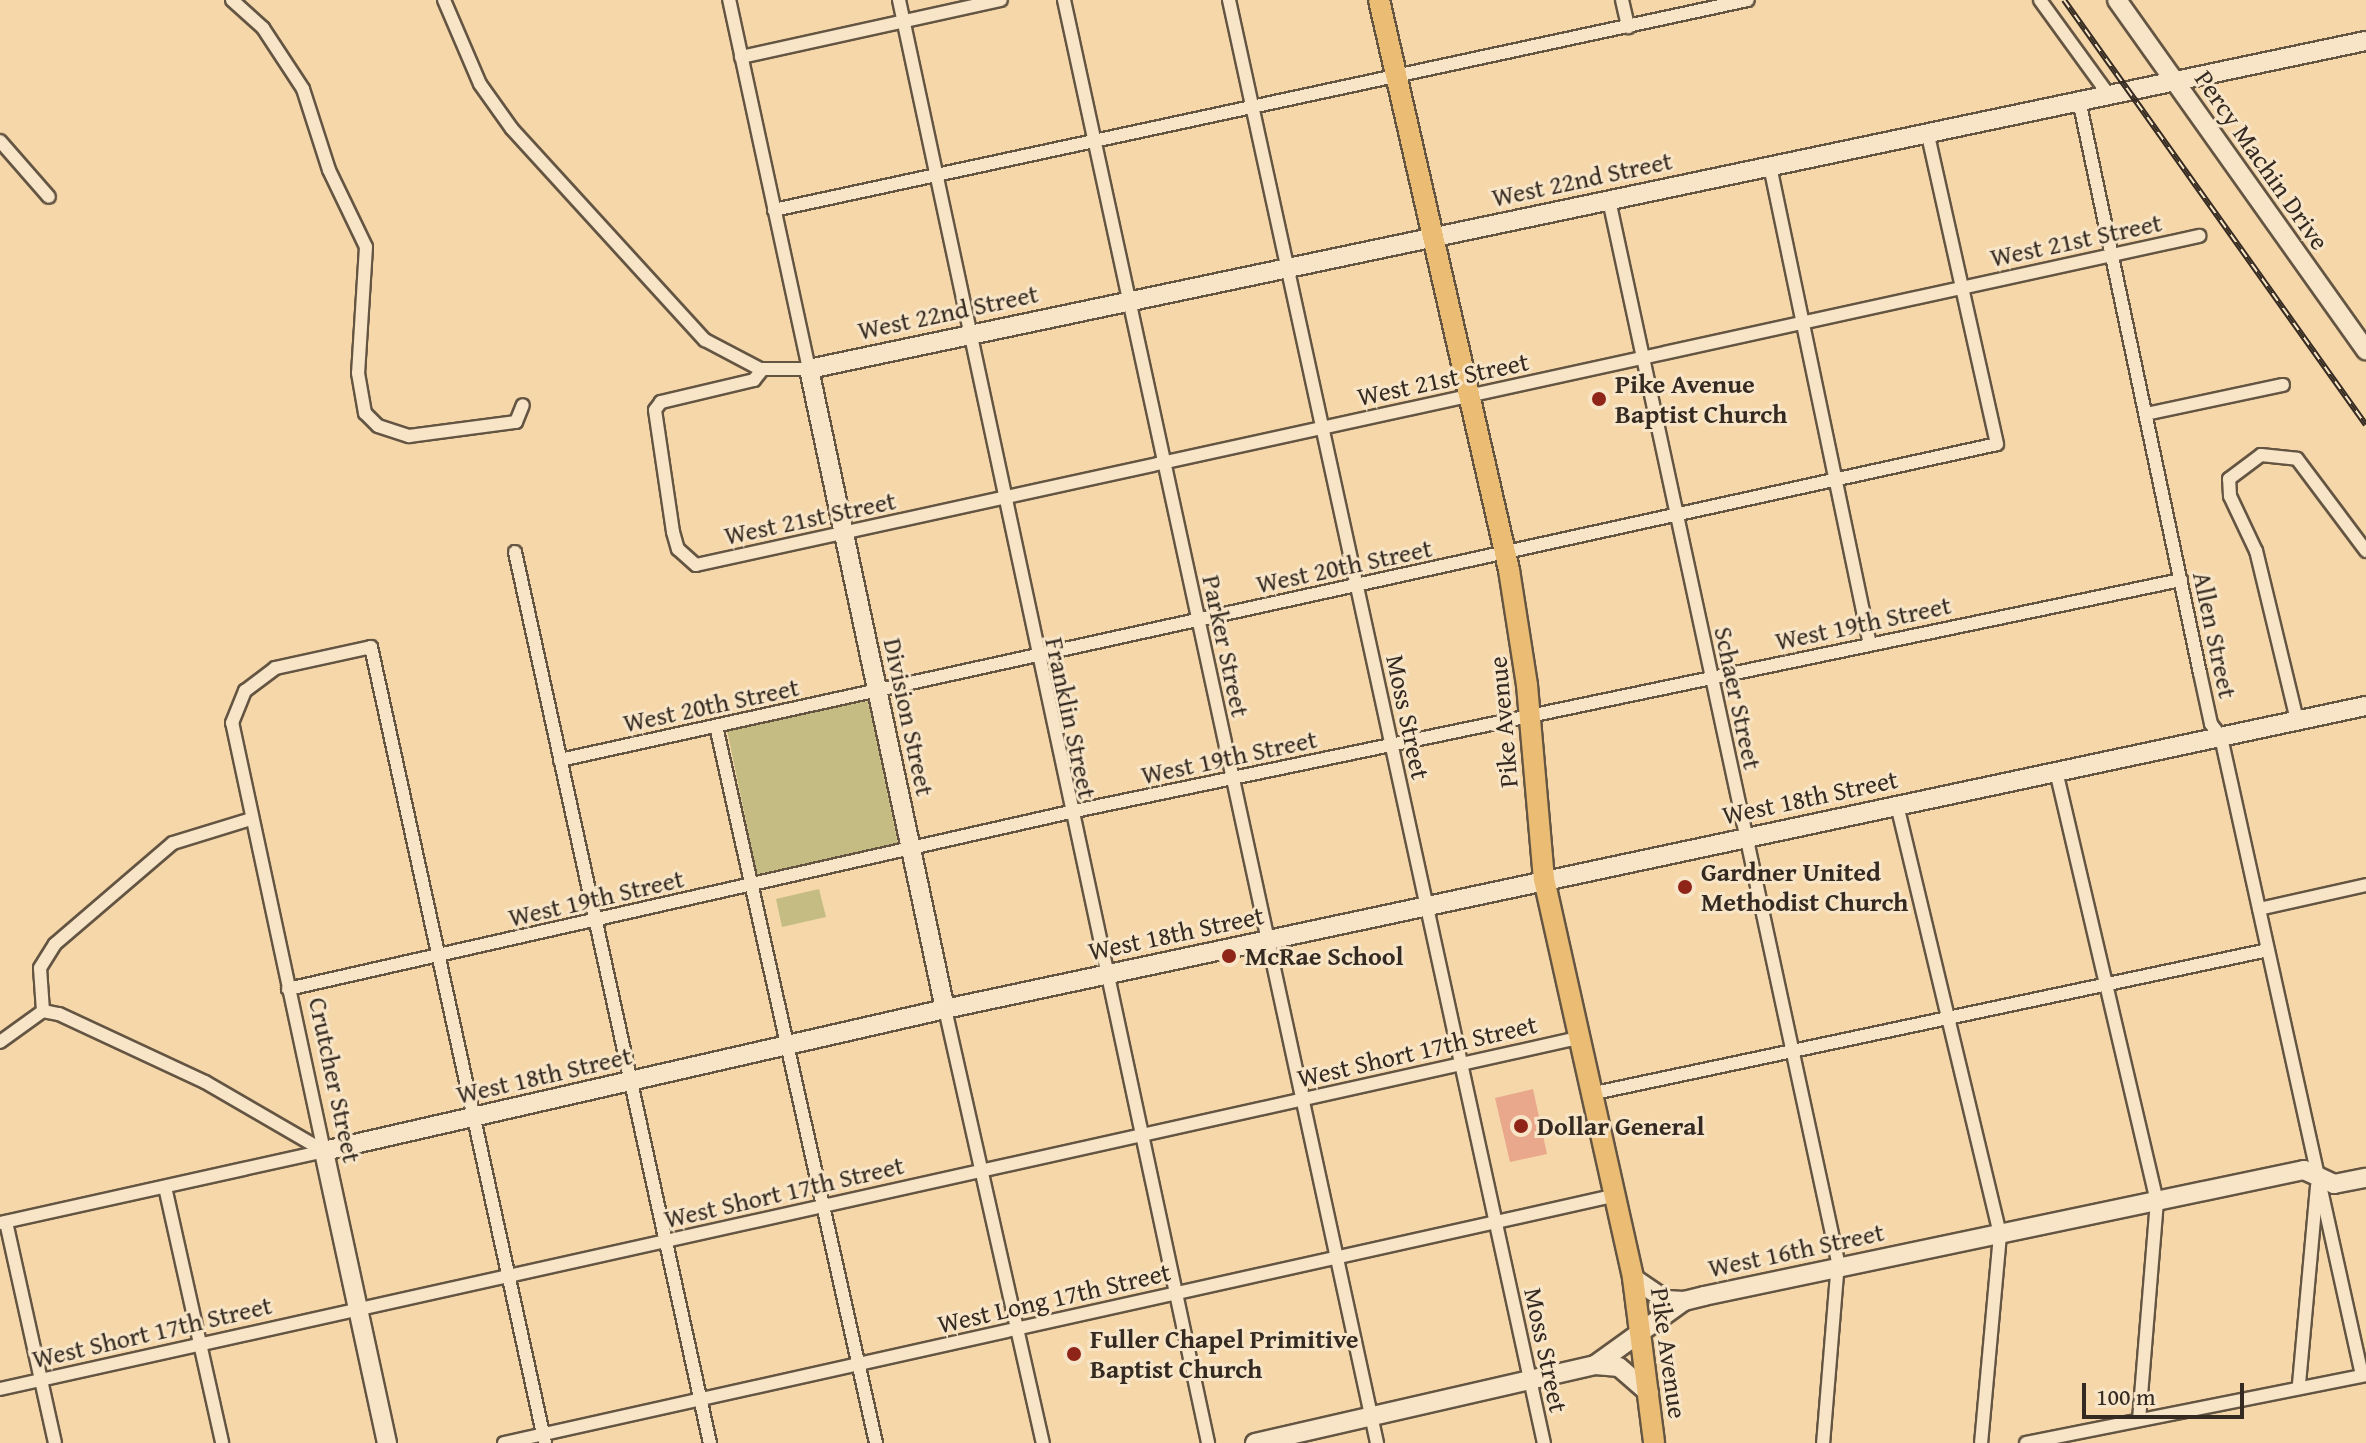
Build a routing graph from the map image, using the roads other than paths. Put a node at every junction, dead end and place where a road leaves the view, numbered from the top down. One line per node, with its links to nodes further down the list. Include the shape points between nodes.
1 (232, 0): 45 (street, via 263,28 303,89 329,170 366,247 358,373 365,413 394,435 409,436 516,422)
2 (444, 0): 42 (street, via 480,84 512,129 705,340)
3 (729, 0): 17 (street, Division Street)
4 (899, 0): 14 (street, Franklin Street)
5 (1001, 0): 14 (street)
6 (1064, 0): 25 (street, Parker Street)
7 (1229, 0): 22 (street, Moss Street)
8 (1379, 0): 18 (main road, Pike Avenue)
9 (1622, 0): 15 (street)
10 (1748, 0): 13 (street)
11 (2040, 0): 20 (street)
12 (2117, 0): 19 (street, Percy Machin Drive)
13 (1711, 4): 15 (street)
14 (903, 21): 17 (street); 27 (street, Franklin Street)
15 (1628, 27): 18 (street)
16 (2366, 41): 19 (street, West 22nd Street)
17 (741, 57): 30 (street, Division Street)
18 (1396, 76): 22 (street); 32 (main road, Pike Avenue)
19 (2173, 80): 20 (street, West 22nd Street); 39 (street, Percy Machin Drive)
20 (2108, 94): 21 (street, West 22nd Street)
21 (2079, 100): 23 (street, West 22nd Street); 33 (street, Allen Street)
22 (1252, 107): 25 (street); 34 (street, Moss Street)
23 (1927, 132): 26 (street, West 22nd Street); 35 (street)
24 (0, 141): 28 (street)
25 (1094, 142): 27 (street); 36 (street, Parker Street)
26 (1770, 166): 29 (street, West 22nd Street); 37 (street)
27 (937, 176): 30 (street); 38 (street, Franklin Street)
28 (49, 197)
29 (1609, 200): 32 (street, West 22nd Street); 40 (street, Schaer Street)
30 (774, 210): 41 (street, Division Street)
31 (2199, 236): 33 (street, West 21st Street)
32 (1430, 238): 34 (street, West 22nd Street); 44 (main road, Pike Avenue)
33 (2111, 255): 35 (street, West 21st Street); 46 (street, Allen Street)
34 (1284, 266): 36 (street, West 22nd Street); 47 (street, Moss Street)
35 (1962, 288): 37 (street, West 21st Street); 49 (street, West 20th Street, via 1997,444)
36 (1129, 300): 38 (street, West 22nd Street); 48 (street, Parker Street)
37 (1803, 323): 40 (street, West 21st Street); 49 (street)
38 (969, 334): 41 (street, West 22nd Street); 50 (street, Franklin Street)
39 (2366, 350)
40 (1643, 358): 44 (street, West 21st Street); 51 (street, Schaer Street)
41 (809, 369): 42 (street); 52 (street, Division Street)
42 (762, 370): 52 (street, West 21st Street, via 754,380 661,402 656,427 678,549 696,565)
43 (2283, 385): 46 (street)
44 (1468, 396): 47 (street, West 21st Street); 55 (main road, Pike Avenue)
45 (523, 405)
46 (2146, 414): 56 (street, Allen Street)
47 (1322, 428): 48 (street, West 21st Street); 57 (street, Moss Street)
48 (1164, 463): 50 (street, West 21st Street); 58 (street, Parker Street)
49 (1836, 481): 51 (street, West 20th Street); 59 (street)
50 (1002, 500): 52 (street, West 21st Street); 60 (street, Franklin Street)
51 (1677, 516): 55 (street, West 20th Street); 61 (street, Schaer Street)
52 (843, 533): 62 (street, Division Street)
53 (2366, 551): 65 (street, via 2297,459 2261,455 2229,479 2230,496 2256,551)
54 (515, 552): 69 (street)
55 (1505, 553): 57 (street, West 20th Street); 64 (main road, Pike Avenue)
56 (2181, 580): 59 (street, West 19th Street); 67 (street, Allen Street, via 2211,724)
57 (1357, 586): 58 (street, West 20th Street); 68 (street, Moss Street)
58 (1198, 620): 60 (street, West 20th Street); 71 (street, Parker Street)
59 (1870, 644): 61 (street, West 19th Street)
60 (1036, 659): 62 (street, West 20th Street); 73 (street, Franklin Street)
61 (1711, 677): 64 (street, West 19th Street); 75 (street, Schaer Street)
62 (877, 691): 66 (street, West 20th Street); 76 (street, Division Street)
63 (2366, 706): 65 (street, West 18th Street)
64 (1530, 714): 68 (street, West 19th Street); 77 (main road, Pike Avenue)
65 (2297, 720): 67 (street, West 18th Street)
66 (716, 726): 69 (street, West 20th Street); 79 (street)
67 (2221, 737): 70 (street, West 18th Street); 81 (street, Allen Street)
68 (1391, 743): 71 (street, West 19th Street); 80 (street, Moss Street)
69 (560, 760): 82 (street)
70 (2056, 771): 72 (street, West 18th Street); 87 (street)
71 (1233, 779): 73 (street, West 19th Street); 83 (street, Parker Street)
72 (1897, 805): 75 (street, West 18th Street); 91 (street)
73 (1070, 812): 76 (street, West 19th Street); 86 (street, Franklin Street)
74 (251, 819): 85 (street, Crutcher Street, via 232,728 236,706 258,678 371,647); 88 (street, Crutcher Street); 90 (street, via 173,843 55,944 40,968)
75 (1743, 837): 77 (street, West 18th Street); 95 (street, Schaer Street)
76 (911, 850): 79 (street, West 19th Street); 89 (street, Division Street)
77 (1544, 879): 80 (street, West 18th Street); 92 (main road, Pike Avenue)
78 (2366, 885): 81 (street)
79 (752, 886): 82 (street, West 19th Street); 94 (street)
80 (1426, 905): 83 (street, West 18th Street); 96 (street, Moss Street)
81 (2259, 909): 84 (street, Allen Street)
82 (594, 921): 85 (street, West 19th Street); 97 (street)
83 (1268, 941): 86 (street, West 18th Street); 99 (street, Parker Street)
84 (2268, 950): 87 (street); 104 (street, Allen Street)
85 (438, 956): 88 (street, West 19th Street); 100 (street)
86 (1104, 974): 89 (street, West 18th Street); 101 (street, Franklin Street)
87 (2106, 984): 91 (street); 108 (street)
88 (288, 989): 102 (street, Crutcher Street)
89 (945, 1009): 94 (street, West 18th Street); 103 (street, Division Street)
90 (43, 1011): 93 (street); 102 (street, via 205,1082)
91 (1948, 1018): 95 (street); 112 (street)
92 (1578, 1038): 96 (street, West Short 17th Street); 98 (main road, Pike Avenue)
93 (0, 1042)
94 (788, 1048): 97 (street, West 18th Street); 109 (street)
95 (1792, 1051): 98 (street); 115 (street, Schaer Street)
96 (1461, 1064): 99 (street, West Short 17th Street); 110 (street, Moss Street)
97 (630, 1083): 100 (street, West 18th Street); 113 (street)
98 (1590, 1094): 107 (main road, Pike Avenue)
99 (1302, 1099): 101 (street, West Short 17th Street); 114 (street, Parker Street)
100 (474, 1118): 102 (street, West 18th Street); 116 (street)
101 (1141, 1134): 103 (street, West Short 17th Street); 118 (street, Franklin Street)
102 (324, 1151): 106 (street, West 18th Street); 120 (street, Crutcher Street)
103 (981, 1170): 109 (street, West Short 17th Street); 121 (street, Division Street)
104 (2318, 1175): 105 (street, West 16th Street, via 2334,1184); 108 (street, West 16th Street, via 2304,1170); 126 (street, Allen Street); 129 (street, Allen Street)
105 (2366, 1178)
106 (165, 1187): 111 (street, West 18th Street); 123 (street)
107 (1613, 1196): 110 (street, West Long 17th Street); 117 (main road, Pike Avenue)
108 (2157, 1201): 112 (street, West 16th Street); 134 (street)
109 (823, 1206): 113 (street, West Short 17th Street); 124 (street)
110 (1495, 1222): 114 (street, West Long 17th Street); 128 (street, Moss Street)
111 (3, 1223): 127 (street)
112 (2000, 1235): 115 (street, West 16th Street); 149 (street)
113 (665, 1241): 116 (street, West Short 17th Street); 132 (street)
114 (1337, 1258): 118 (street, West Long 17th Street); 133 (street, Parker Street)
115 (1837, 1268): 119 (street, West 16th Street); 148 (street, Schaer Street)
116 (508, 1276): 120 (street, West Short 17th Street); 135 (street)
117 (1633, 1278): 119 (street, via 1666,1300); 122 (main road, Pike Avenue)
118 (1176, 1293): 121 (street, West Long 17th Street); 143 (street, Franklin Street)
119 (1684, 1301): 122 (street, West 16th Street)
120 (356, 1308): 123 (street, West Short 17th Street); 138 (street, Crutcher Street)
121 (1017, 1329): 124 (street, West Long 17th Street); 142 (street, Division Street)
122 (1640, 1333): 125 (street, West 16th Street); 131 (main road, Pike Avenue)
123 (200, 1344): 127 (street, West Short 17th Street); 137 (street)
124 (858, 1364): 132 (street, West Long 17th Street); 141 (street)
125 (1595, 1365): 128 (street, West 16th Street); 131 (street, via 1619,1367)
126 (2364, 1375): 129 (street)
127 (41, 1380): 130 (street, West Short 17th Street); 136 (street)
128 (1530, 1381): 133 (street, West 16th Street); 146 (street, Moss Street)
129 (2299, 1384): 134 (street)
130 (0, 1389)
131 (1649, 1393): 147 (main road, Pike Avenue)
132 (700, 1399): 135 (street, West Long 17th Street); 140 (street)
133 (1371, 1417): 144 (street, West 16th Street); 145 (street, Parker Street)
134 (2139, 1419): 150 (street)
135 (544, 1439): 139 (street, West Long 17th Street)
136 (55, 1443)
137 (222, 1443)
138 (387, 1443)
139 (504, 1443)
140 (710, 1443)
141 (876, 1443)
142 (1043, 1443)
143 (1208, 1443)
144 (1255, 1443)
145 (1377, 1443)
146 (1544, 1443)
147 (1654, 1443)
148 (1823, 1443)
149 (1981, 1443)
150 (2026, 1443)

